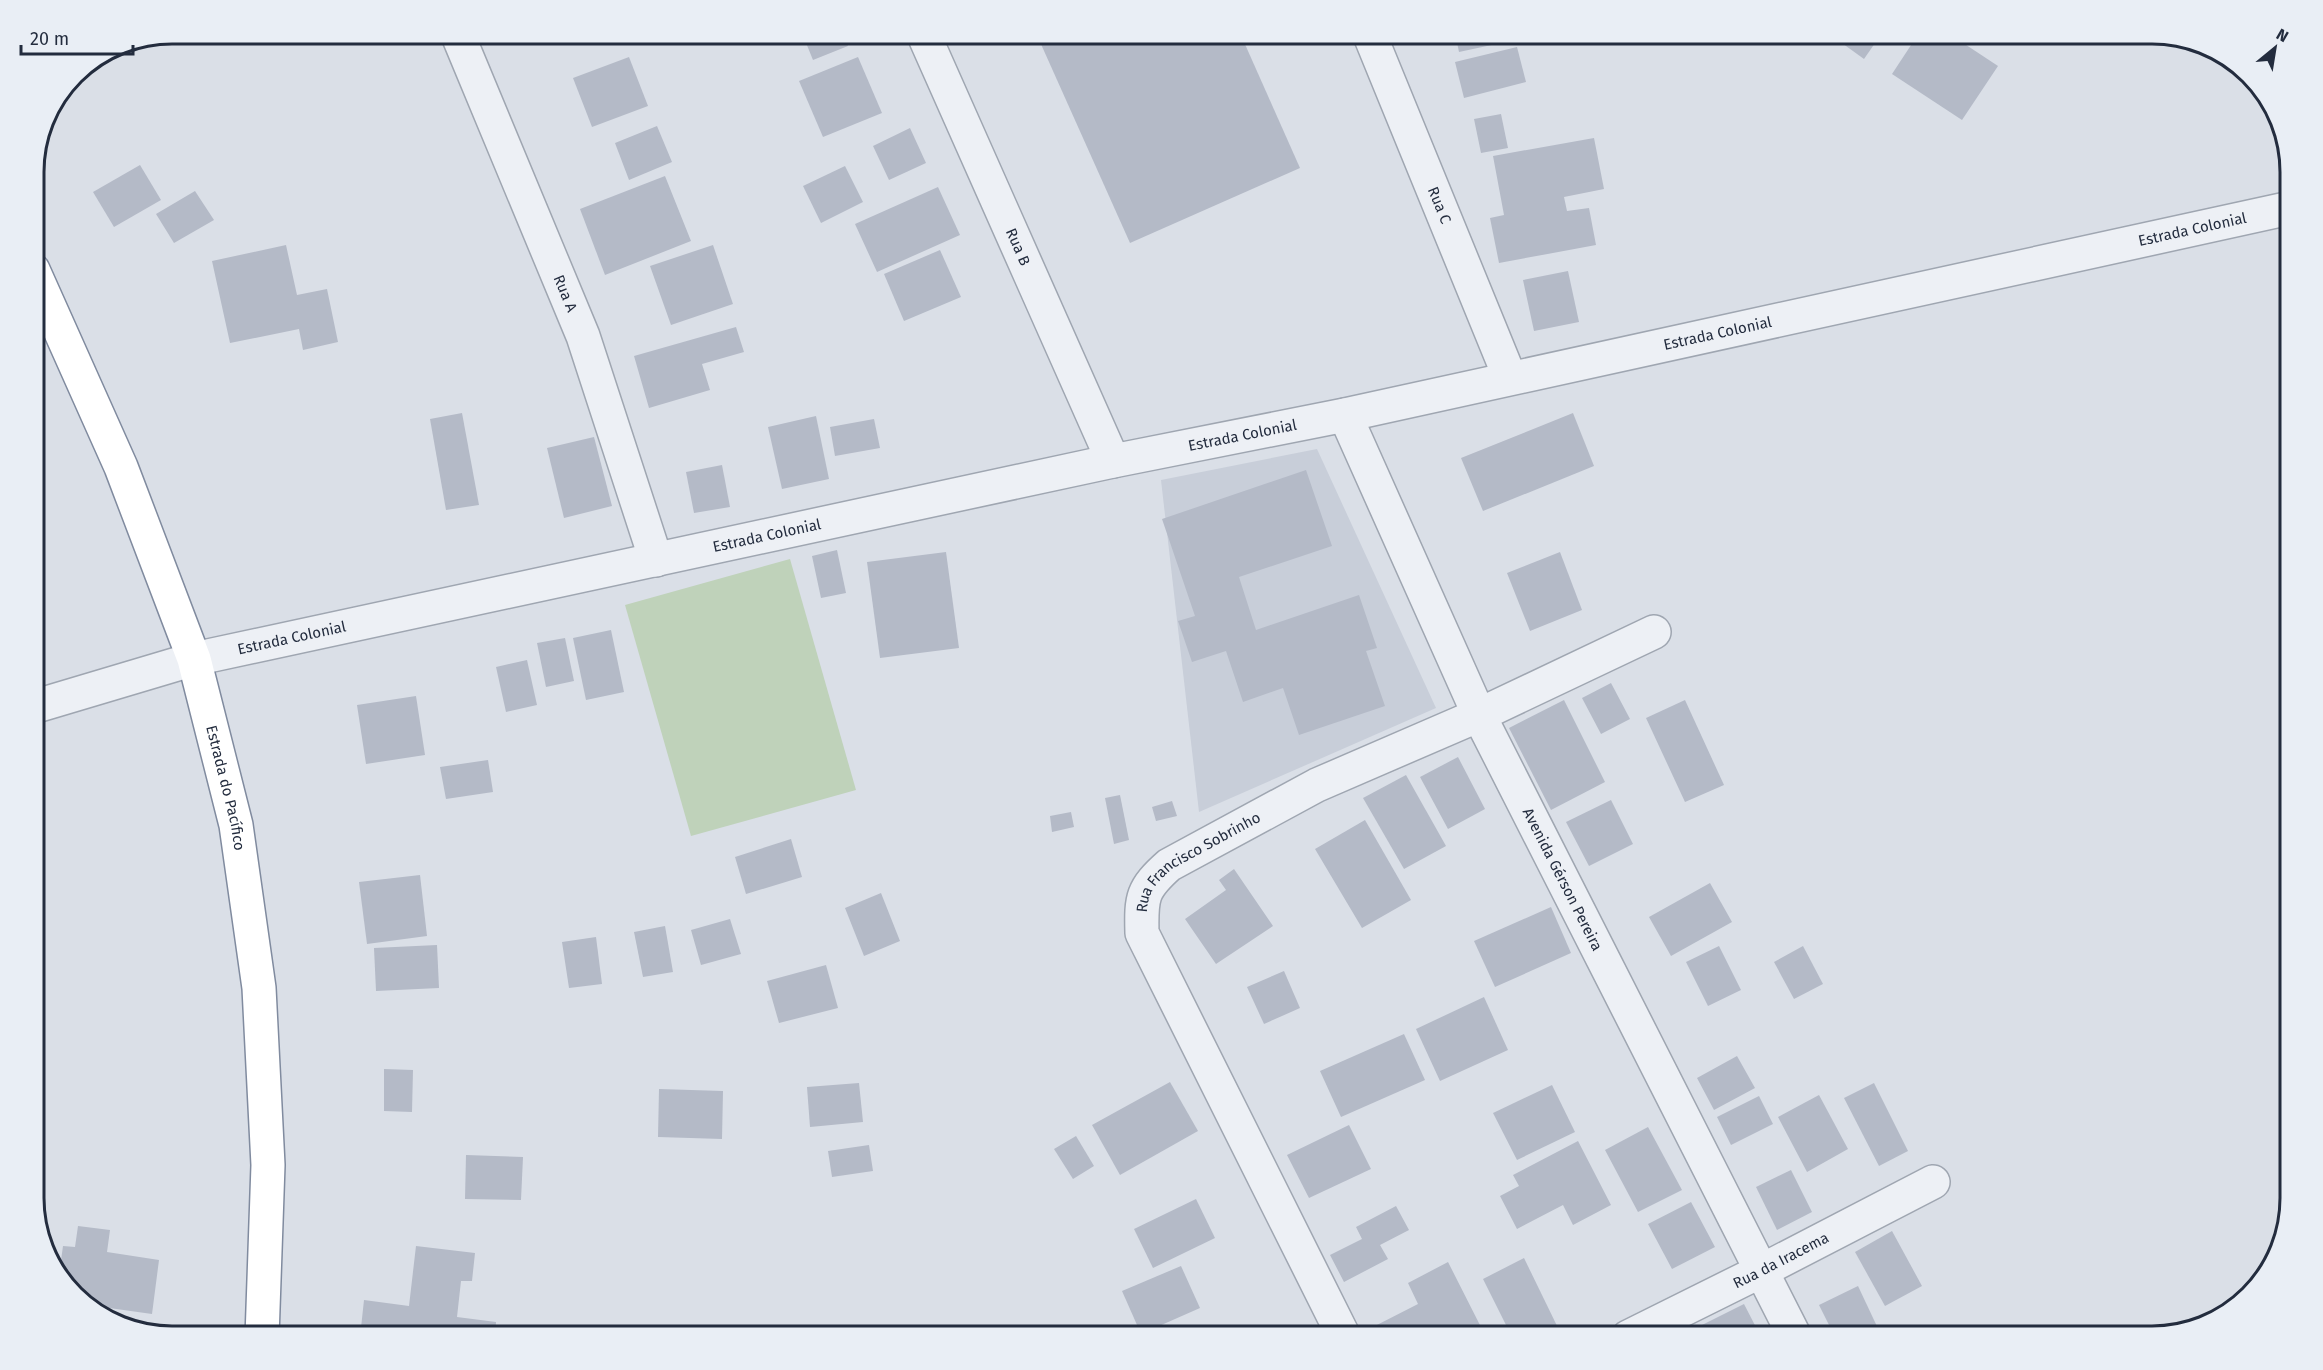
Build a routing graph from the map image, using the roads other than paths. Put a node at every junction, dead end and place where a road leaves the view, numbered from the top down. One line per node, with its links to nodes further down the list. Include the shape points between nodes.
1 (462, 44): 9 (street, Rua A, via 583,336)
2 (928, 44): 8 (street, Rua B)
3 (1373, 44): 6 (street, Rua C)
4 (2279, 210): 6 (street, Estrada Colonial)
5 (44, 295): 11 (highway, Estrada do Pacífico, via 121,467)
6 (1510, 378): 7 (street, Estrada Colonial)
7 (1345, 415): 8 (street, Estrada Colonial); 13 (street, Avenida Gérson Pereira)
8 (1113, 461): 9 (street, Estrada Colonial)
9 (656, 560): 11 (street, Estrada Colonial)
10 (1654, 632): 13 (street, Rua Francisco Sobrinho)
11 (194, 659): 12 (street, Estrada Colonial); 16 (highway, Estrada do Pacífico, via 237,825 259,988 268,1165)
12 (44, 704)
13 (1479, 715): 15 (street, Avenida Gérson Pereira); 17 (street, Rua Francisco Sobrinho, via 1317,784 1169,865 1150,882 1141,906 1142,933)
14 (1933, 1182): 15 (street, Rua da Iracema)
15 (1761, 1271): 18 (street, Rua da Iracema); 19 (street, Avenida Gérson Pereira)
16 (262, 1326)
17 (1338, 1326)
18 (1650, 1326)
19 (1789, 1326)

